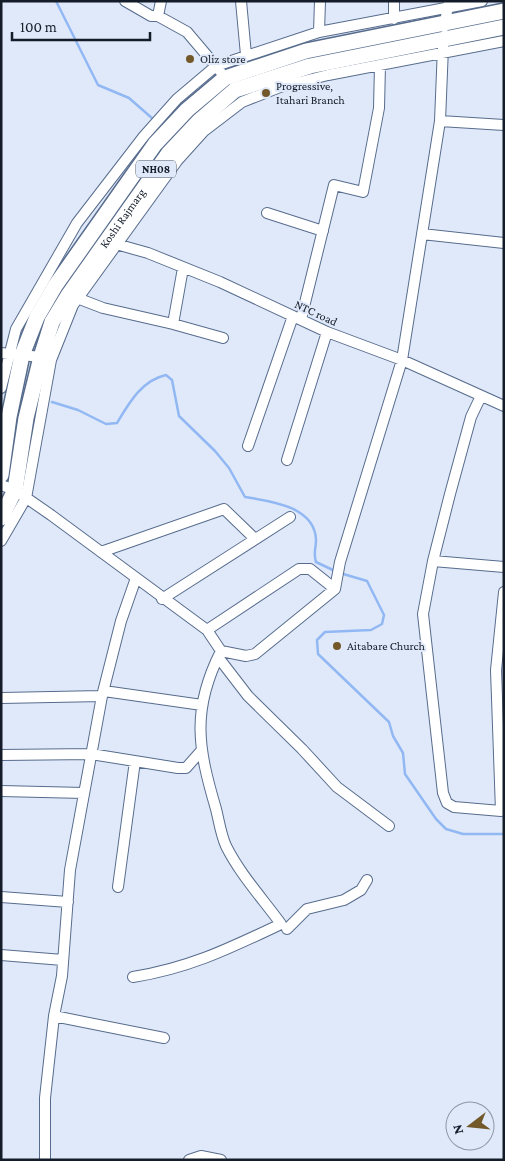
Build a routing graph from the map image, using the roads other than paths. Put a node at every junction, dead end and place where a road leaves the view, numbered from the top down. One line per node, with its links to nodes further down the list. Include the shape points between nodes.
1 (160, 1): 9 (street)
2 (241, 1): 15 (street)
3 (320, 1): 12 (street)
4 (394, 1): 10 (street)
5 (482, 1): 7 (street)
6 (128, 2): 9 (street, via 151,16)
7 (447, 11): 8 (main road, Koshi Rajmarg / NH08); 10 (street); 14 (street); 17 (main road, Koshi Rajmarg / NH08)
8 (504, 11)
9 (158, 16): 17 (street, via 187,32)
10 (394, 19): 12 (street)
11 (504, 27): 14 (main road, Koshi Rajmarg / NH08)
12 (319, 32): 15 (street)
13 (504, 41): 14 (street)
14 (443, 46): 16 (street); 18 (main road, Koshi Rajmarg / NH08, via 318,64); 19 (street)
15 (246, 55): 17 (street)
16 (380, 65): 18 (street); 22 (street, via 379,108 363,192 334,185)
17 (220, 72): 18 (street); 32 (main road, Koshi Rajmarg / NH08, via 155,144)
18 (238, 96): 25 (street, via 177,161); 33 (main road, Koshi Rajmarg / NH08, via 199,121 168,154 61,306)
19 (440, 121): 20 (street); 23 (street)
20 (504, 125)
21 (267, 213): 22 (street)
22 (323, 231): 28 (street)
23 (422, 234): 24 (street); 34 (street)
24 (504, 243)
25 (116, 244): 26 (street, NTC road); 27 (street)
26 (183, 268): 28 (street, NTC road); 29 (street)
27 (77, 298): 29 (street, via 103,308); 38 (street, via 64,323)
28 (297, 317): 30 (street, NTC road); 39 (street)
29 (173, 324): 31 (street)
30 (327, 332): 34 (street, NTC road); 40 (street)
31 (223, 338)
32 (11, 354): 33 (street); 35 (street); 41 (main road, Koshi Rajmarg / NH08, via 10,417)
33 (41, 356): 38 (main road, Koshi Rajmarg / NH08)
34 (402, 360): 36 (street, NTC road); 51 (street, via 340,562)
35 (1, 388)
36 (481, 396): 37 (street, NTC road); 48 (street, via 471,417)
37 (504, 406)
38 (33, 420): 42 (main road, Koshi Rajmarg / NH08)
39 (248, 446)
40 (287, 460)
41 (1, 475)
42 (14, 491): 44 (main road, Koshi Rajmarg / NH08); 46 (street); 47 (street)
43 (290, 517): 45 (street)
44 (1, 518)
45 (256, 539): 47 (street, via 229,512 219,509); 53 (street)
46 (1, 541)
47 (101, 552): 50 (street)
48 (433, 561): 49 (street); 52 (street, via 423,614 425,640 443,793 454,807 501,810 496,670)
49 (504, 567)
50 (136, 578): 53 (street); 56 (street, via 121,621)
51 (337, 585): 54 (street, via 310,569 299,569); 55 (street, via 255,654)
52 (504, 592)
53 (162, 598): 54 (street)
54 (207, 630): 55 (street)
55 (220, 654): 58 (street); 65 (street, via 248,696 337,787)
56 (103, 693): 57 (street); 58 (street); 60 (street)
57 (1, 698)
58 (202, 704): 59 (street)
59 (201, 752): 62 (street, via 186,768); 73 (street, via 224,843 281,924 212,957 167,972)
60 (91, 754): 61 (street); 62 (street); 64 (street)
61 (1, 755)
62 (135, 761): 67 (street)
63 (1, 791): 64 (street)
64 (84, 793): 69 (street, via 70,870)
65 (389, 826)
66 (367, 880): 70 (street, via 361,890 344,900 307,909)
67 (118, 887)
68 (1, 897): 69 (street)
69 (68, 902): 72 (street)
70 (287, 929)
71 (1, 955): 72 (street)
72 (63, 960): 74 (street)
73 (133, 977)
74 (54, 1016): 75 (street); 76 (street, via 45,1098)
75 (164, 1038)
76 (45, 1160)
77 (189, 1160): 78 (street, via 200,1156)
78 (221, 1160)

